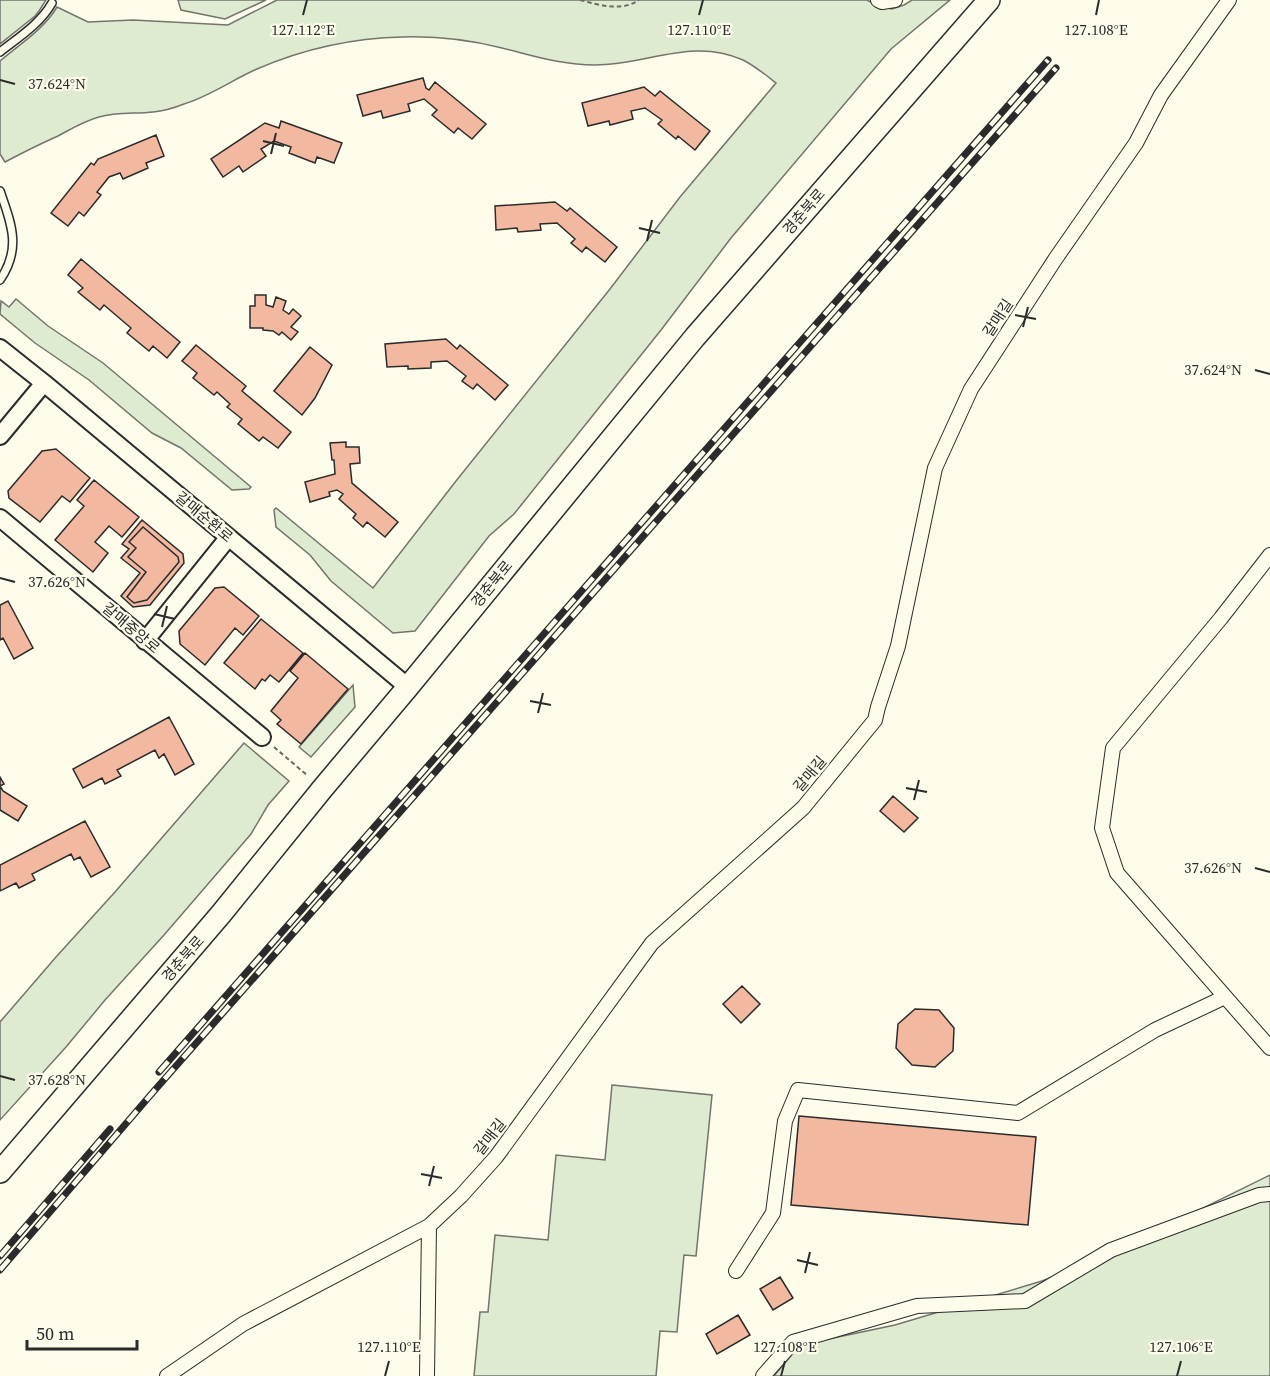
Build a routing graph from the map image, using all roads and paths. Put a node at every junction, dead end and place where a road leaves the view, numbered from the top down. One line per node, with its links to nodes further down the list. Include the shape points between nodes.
1 (580, 0): 2 (path, via 611,7)
2 (639, 0)
3 (878, 0): 4 (street)
4 (895, 0)
5 (989, 0): 18 (main road, 경춘북로, via 694,337)
6 (1229, 0): 25 (street, 갈매길, via 1161,95 1136,143 971,389 935,468 898,646 875,720 803,808 652,943 496,1157)
7 (52, 3): 8 (lane, via 43,17)
8 (0, 52)
9 (0, 190): 10 (lane, via 13,245)
10 (0, 280)
11 (0, 348): 12 (street, 갈매순환로)
12 (44, 383): 13 (street); 15 (street, 갈매순환로)
13 (0, 436)
14 (0, 518): 17 (street, 갈매중앙로)
15 (228, 538): 17 (street); 18 (street, 갈매순환로)
16 (1270, 555): 21 (street, via 1113,748 1102,828 1117,873)
17 (145, 641): 19 (street, 갈매중앙로)
18 (408, 687): 20 (main road, 경춘북로)
19 (262, 737): 20 (path)
20 (323, 788): 23 (main road, 경춘북로, via 221,914)
21 (1226, 998): 22 (street); 26 (street, via 1155,1030 1018,1113 798,1090 785,1120 773,1213)
22 (1270, 1048)
23 (0, 1172)
24 (1270, 1194): 29 (street, via 1111,1250 1025,1301 917,1306 793,1342)
25 (429, 1226): 27 (street, 갈매길, via 243,1324); 28 (street)
26 (736, 1271)
27 (167, 1376)
28 (427, 1376)
29 (763, 1376)

